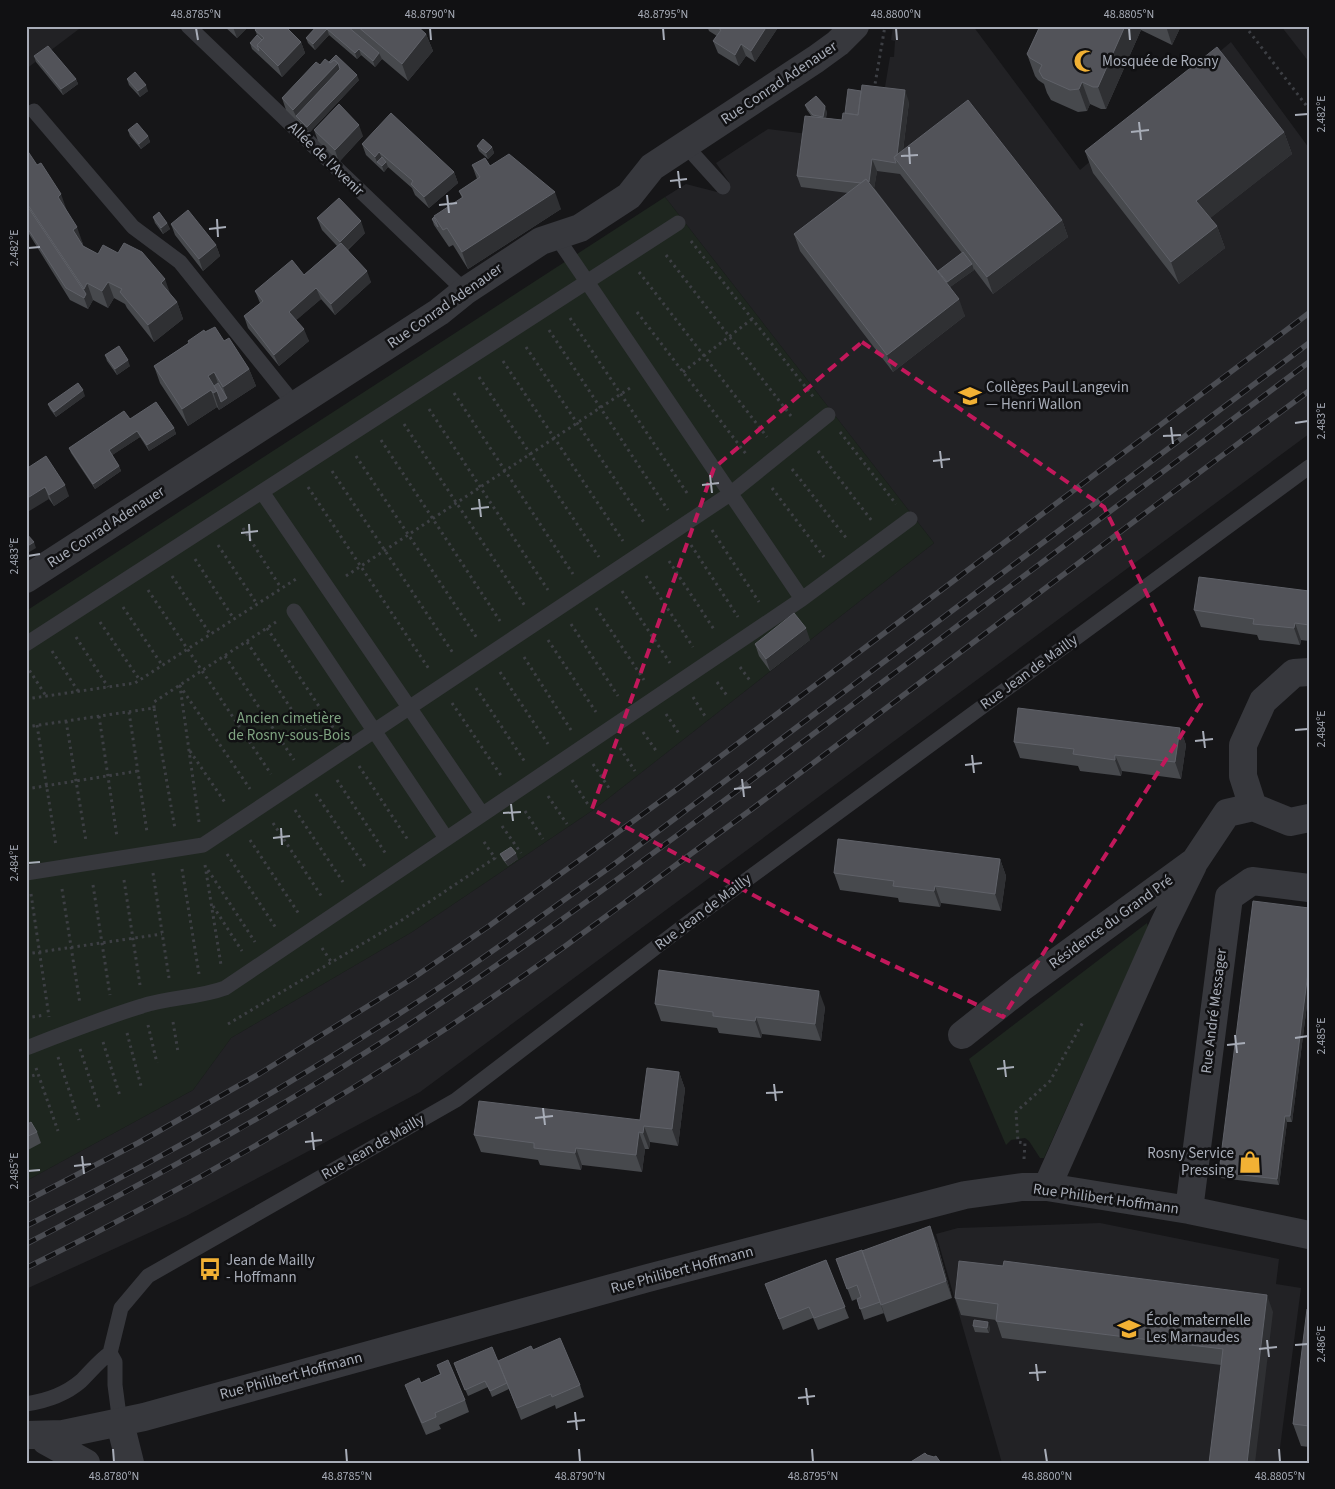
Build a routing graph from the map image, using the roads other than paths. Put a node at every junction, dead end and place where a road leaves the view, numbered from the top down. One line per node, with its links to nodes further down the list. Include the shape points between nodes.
1 (188, 26): 9 (lane, Allée de l'Avenir)
2 (855, 26): 4 (street, Rue Conrad Adenauer, via 816,59)
3 (34, 111): 10 (lane, via 133,228 180,262)
4 (685, 145): 5 (lane); 7 (street, Rue Conrad Adenauer, via 652,167 629,196 580,228)
5 (723, 187)
6 (678, 223): 8 (lane)
7 (556, 236): 8 (lane); 9 (street, Rue Conrad Adenauer, via 541,241)
8 (587, 283): 13 (lane); 14 (lane)
9 (465, 291): 10 (street, Rue Conrad Adenauer, via 439,312)
10 (295, 405): 16 (street, Rue Conrad Adenauer)
11 (828, 415): 14 (lane)
12 (1309, 467): 35 (lane, Rue Jean de Mailly, via 689,922 456,1100 148,1276 121,1308)
13 (262, 492): 19 (lane); 21 (lane)
14 (730, 494): 17 (lane); 21 (lane)
15 (910, 519): 17 (lane)
16 (26, 579)
17 (802, 599): 24 (lane)
18 (294, 610): 22 (lane)
19 (26, 644)
20 (1309, 672): 23 (street, via 1294,673 1264,702 1243,745 1243,776)
21 (409, 708): 22 (lane); 24 (lane)
22 (373, 731): 26 (lane); 28 (lane, via 202,845)
23 (1253, 807): 25 (street, via 1290,822); 27 (street, Résidence du Grand Pré, via 1227,813)
24 (481, 815): 26 (lane)
25 (1309, 818)
26 (446, 838): 31 (lane, via 224,988 143,1005)
27 (1195, 861): 30 (street, Résidence du Grand Pré); 32 (street)
28 (27, 873)
29 (1309, 888): 33 (street, Rue André Messager, via 1252,881 1228,897)
30 (962, 1035)
31 (28, 1047)
32 (1035, 1187): 33 (street, Rue Philibert Hoffmann); 37 (street, Rue Philibert Hoffmann, via 955,1197)
33 (1189, 1210): 34 (street, Rue Philibert Hoffmann)
34 (1309, 1235)
35 (110, 1353): 36 (lane, via 80,1382 45,1401); 37 (lane, Rue Jean de Mailly, via 115,1362)
36 (26, 1404)
37 (120, 1423): 38 (street, Rue Philibert Hoffmann); 40 (street)
38 (40, 1440): 39 (street)
39 (86, 1463)
40 (130, 1463)

